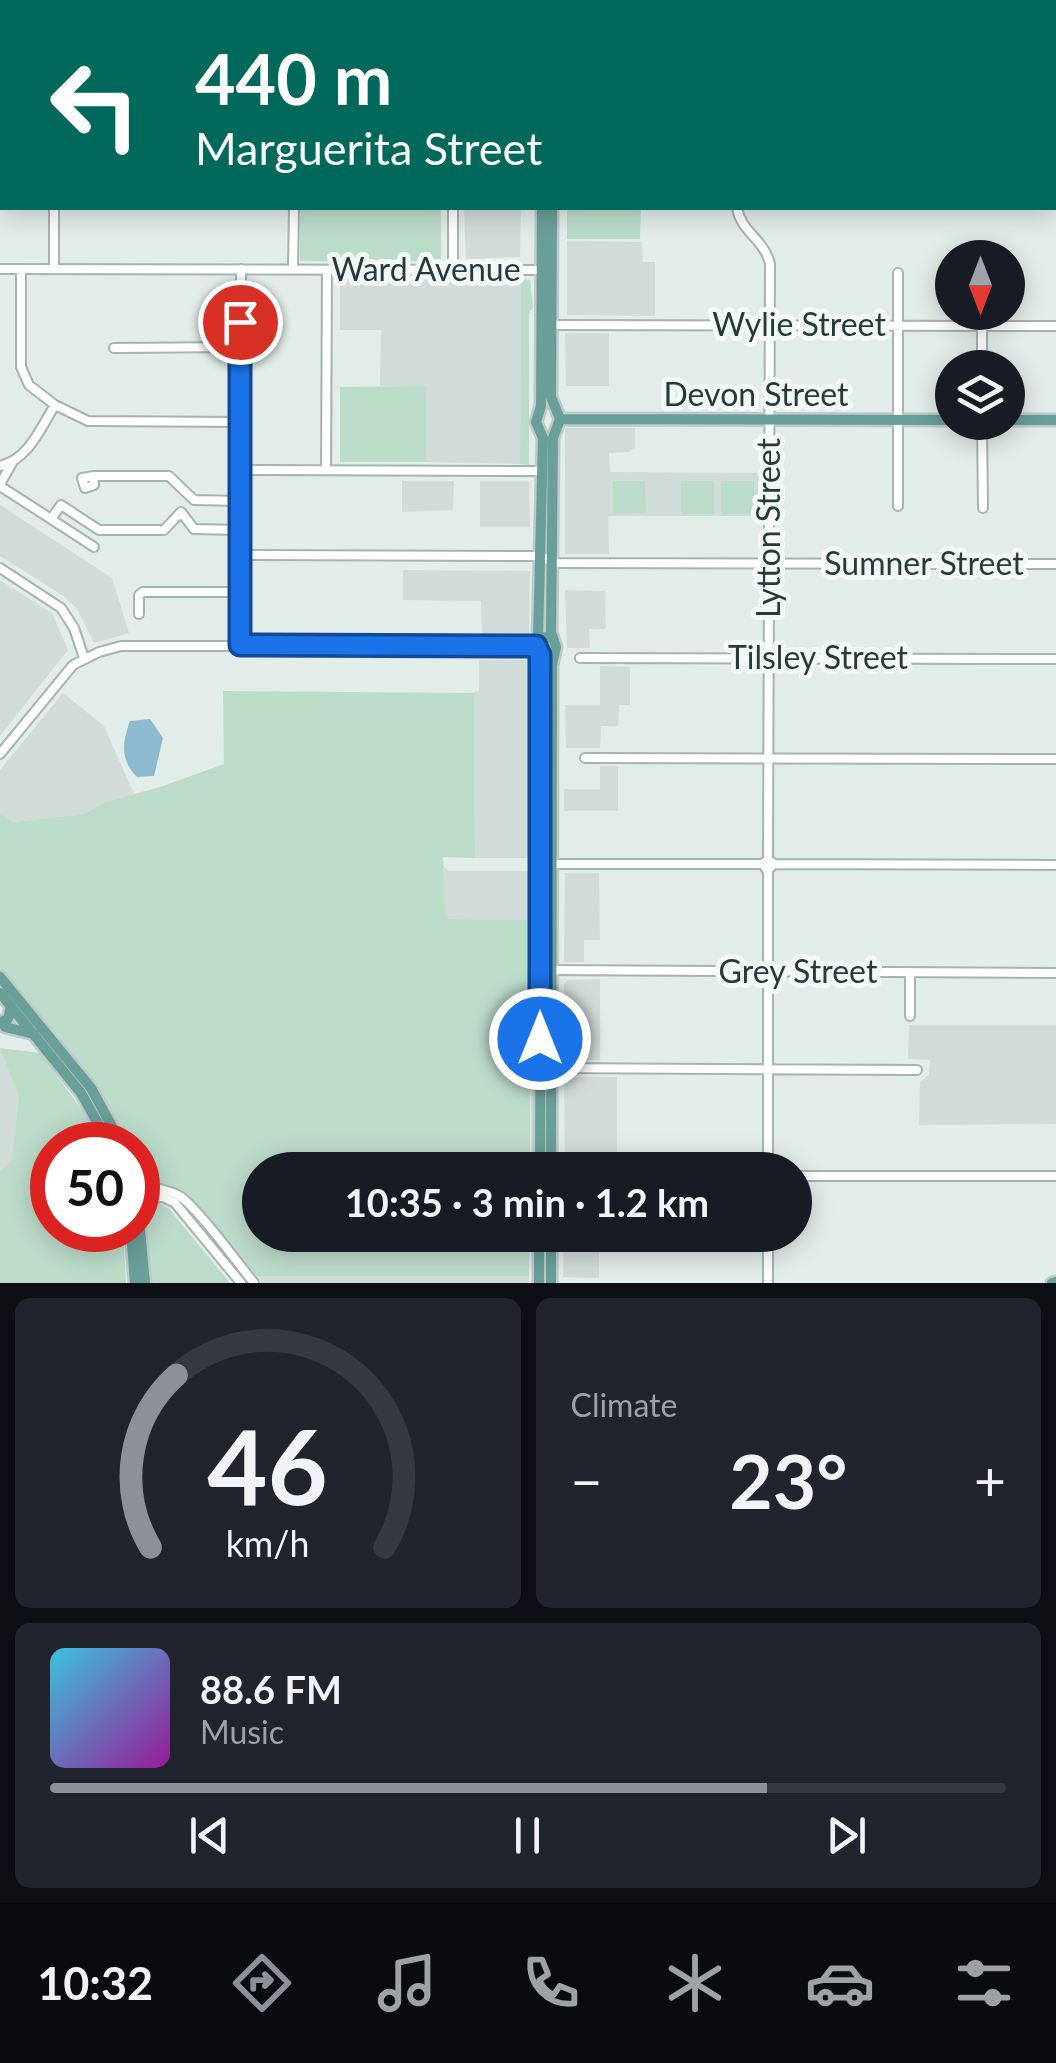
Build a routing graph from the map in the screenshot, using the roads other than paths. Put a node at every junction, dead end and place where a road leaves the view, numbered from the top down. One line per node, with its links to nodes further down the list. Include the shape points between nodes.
1 (54, 210): 9 (street)
2 (294, 210): 11 (street)
3 (453, 210): 13 (street)
4 (542, 210): 14 (main road)
5 (552, 210): 14 (main road)
6 (737, 210): 17 (street, Lytton Street, via 769,259)
7 (0, 269): 8 (street, Ward Avenue)
8 (21, 269): 9 (street, Ward Avenue); 24 (street, via 22,367 29,385)
9 (54, 269): 10 (street, Ward Avenue)
10 (240, 270): 11 (street, Ward Avenue); 22 (street)
11 (293, 270): 12 (street, Ward Avenue)
12 (327, 270): 13 (street, Ward Avenue); 38 (street)
13 (453, 270): 14 (street, Ward Avenue)
14 (547, 270): 16 (main road)
15 (898, 273): 18 (street)
16 (547, 324): 17 (street, Wylie Street); 25 (main road); 26 (main road)
17 (770, 325): 18 (street, Wylie Street); 27 (street, Lytton Street)
18 (898, 326): 19 (street, Wylie Street); 28 (street)
19 (935, 326)
20 (1025, 326): 21 (street, Wylie Street)
21 (1056, 326)
22 (240, 347): 23 (street); 32 (street)
23 (114, 348)
24 (55, 405): 32 (street, via 88,421); 35 (street)
25 (538, 413): 26 (main road, via 548,408); 33 (main road)
26 (556, 420): 27 (main road, Devon Street); 33 (main road); 39 (main road)
27 (769, 420): 28 (main road, Devon Street); 53 (street, Lytton Street)
28 (898, 420): 29 (main road, Devon Street); 44 (street)
29 (935, 420)
30 (1025, 420): 31 (main road)
31 (1056, 420)
32 (240, 422): 37 (street)
33 (541, 429): 39 (main road)
34 (982, 440): 45 (street)
35 (12, 463): 36 (street); 41 (street)
36 (0, 466)
37 (240, 470): 38 (street); 43 (street)
38 (326, 470): 39 (street)
39 (548, 470): 51 (main road); 52 (main road)
40 (94, 476): 42 (street, via 169,476)
41 (0, 485): 47 (street)
42 (194, 500): 43 (street); 46 (street)
43 (240, 502): 48 (street)
44 (898, 506)
45 (983, 508)
46 (182, 512): 47 (street, via 164,530 99,530 61,504); 48 (street, via 194,529)
47 (51, 519): 49 (street)
48 (240, 530): 50 (street)
49 (94, 548)
50 (240, 555): 51 (street); 56 (street)
51 (541, 556): 52 (street); 59 (main road)
52 (552, 563): 53 (street, Sumner Street); 59 (main road, via 556,643)
53 (768, 564): 54 (street, Sumner Street); 62 (street, Lytton Street)
54 (1056, 564)
55 (0, 568): 60 (street, via 60,608)
56 (240, 592): 57 (street, via 143,592); 58 (street)
57 (139, 614)
58 (240, 645): 59 (street); 60 (street, via 137,644)
59 (542, 648): 68 (main road)
60 (84, 658): 64 (street)
61 (580, 658): 62 (street, Tilsley Street)
62 (768, 658): 63 (street, Tilsley Street); 66 (street, Lytton Street)
63 (1056, 658)
64 (0, 754)
65 (584, 758): 66 (street)
66 (769, 758): 67 (street); 69 (street, Lytton Street)
67 (1056, 759)
68 (546, 864): 69 (street); 71 (main road)
69 (768, 864): 70 (street); 72 (street, Lytton Street)
70 (1056, 866)
71 (546, 970): 72 (street, Grey Street); 81 (main road)
72 (769, 972): 73 (street, Grey Street); 82 (street, Lytton Street)
73 (910, 972): 74 (street, Grey Street); 78 (street)
74 (1056, 973)
75 (0, 977): 85 (main road, via 91,1088)
76 (0, 993): 77 (main road)
77 (11, 1006): 79 (main road); 80 (main road)
78 (910, 1016)
79 (3, 1024): 80 (main road)
80 (35, 1035): 84 (main road)
81 (545, 1068): 82 (street); 86 (main road); 87 (main road)
82 (768, 1068): 83 (street); 88 (street, Lytton Street)
83 (917, 1070)
84 (97, 1122)
85 (109, 1122)
86 (541, 1152)
87 (550, 1152)
88 (768, 1152)
89 (812, 1176): 90 (street)
90 (1056, 1176)
91 (160, 1188): 95 (street, via 186,1200)
92 (160, 1196): 93 (street)
93 (164, 1197): 94 (street); 95 (street)
94 (160, 1198)
95 (206, 1232): 103 (street); 104 (street)
96 (132, 1252): 101 (main road)
97 (142, 1252): 102 (main road)
98 (539, 1252): 105 (main road)
99 (551, 1252): 106 (main road)
100 (768, 1252): 107 (street)
101 (135, 1283)
102 (145, 1283)
103 (240, 1283)
104 (254, 1283)
105 (539, 1283)
106 (550, 1283)
107 (768, 1283)

